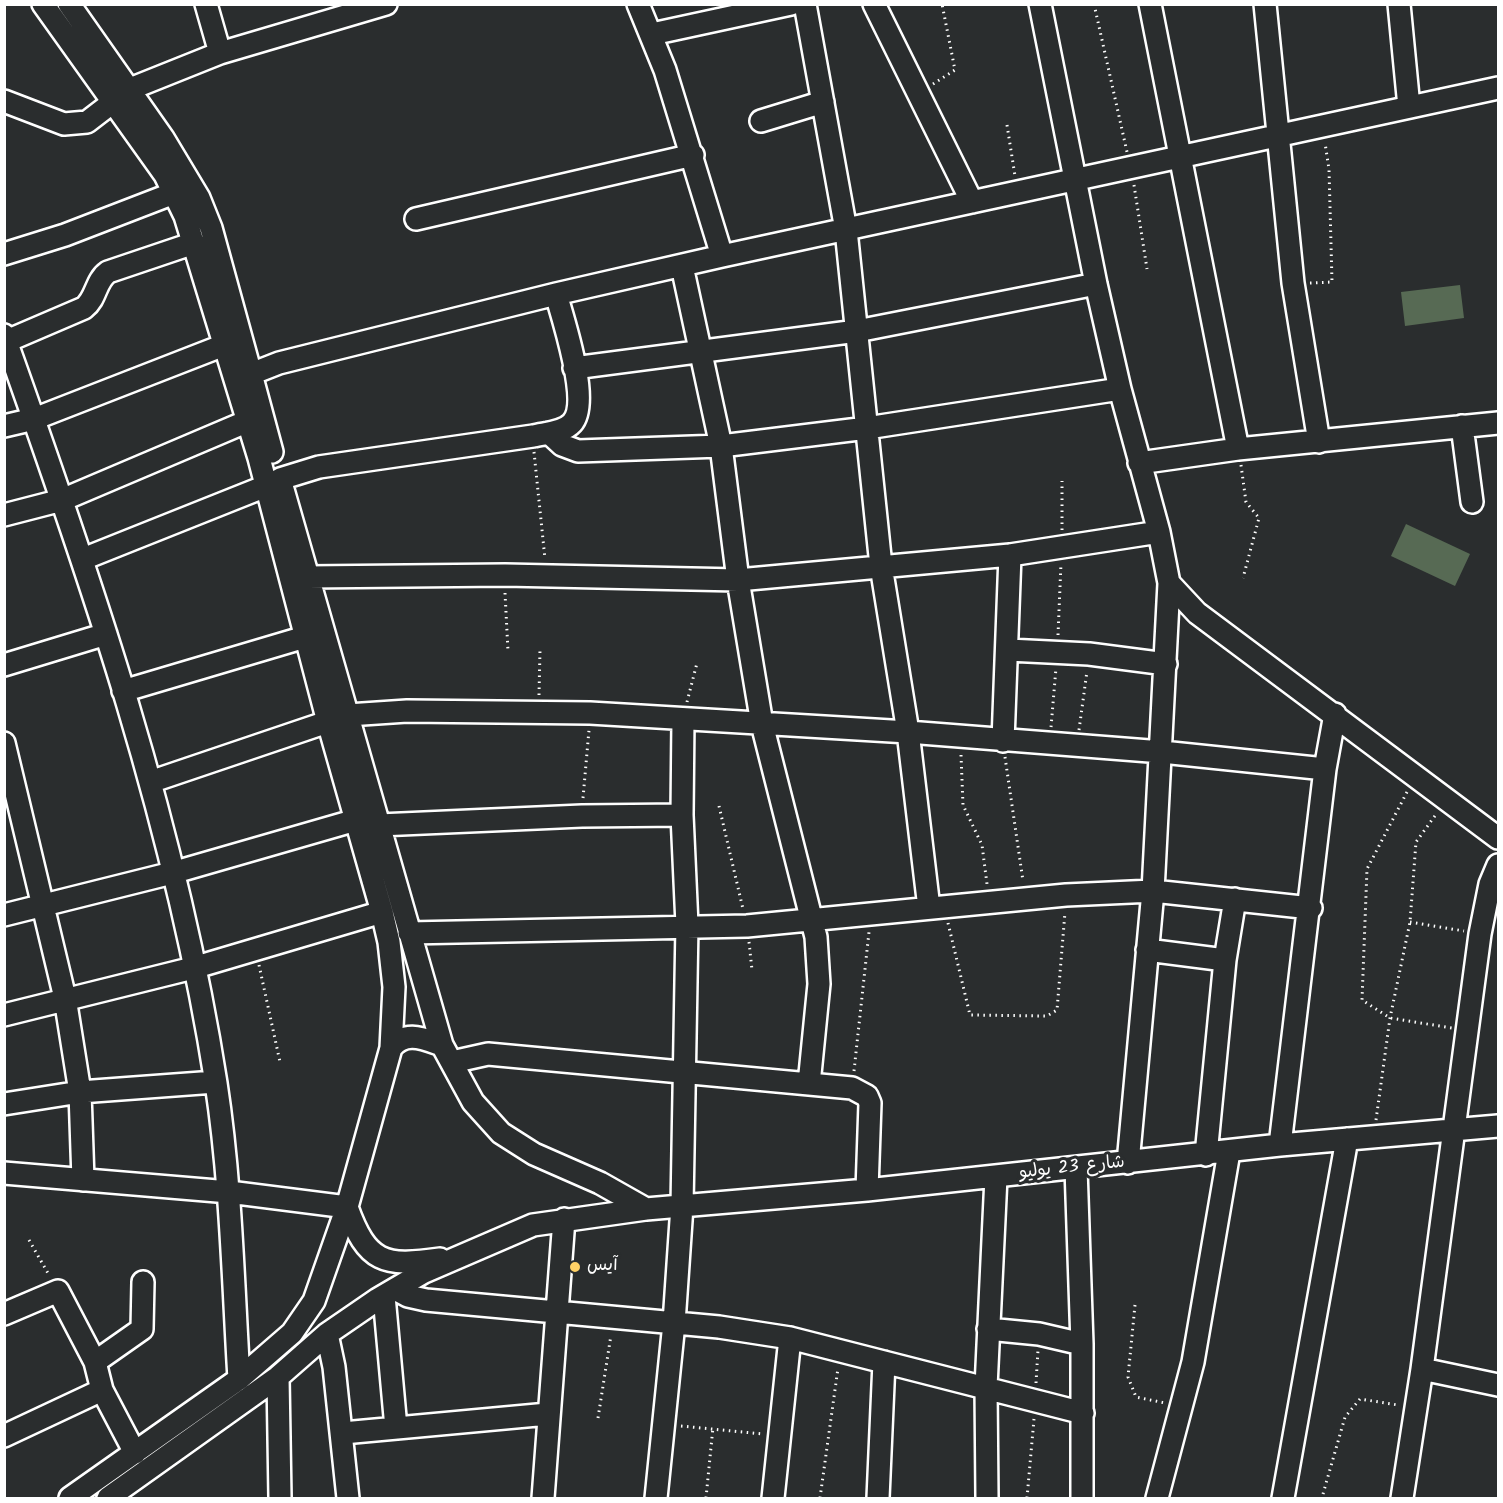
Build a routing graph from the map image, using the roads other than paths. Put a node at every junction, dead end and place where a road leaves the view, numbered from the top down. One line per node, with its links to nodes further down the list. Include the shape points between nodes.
1 (43, 4): 16 (street)
2 (69, 4): 16 (street)
3 (206, 4): 14 (street)
4 (386, 4): 14 (street)
5 (638, 4): 13 (street)
6 (791, 4): 13 (street)
7 (805, 4): 18 (street)
8 (874, 4): 26 (street)
9 (1040, 4): 24 (street)
10 (1150, 4): 23 (street)
11 (1265, 4): 21 (street)
12 (1399, 4): 19 (street)
13 (652, 34): 22 (street)
14 (220, 53): 16 (street)
15 (1498, 88): 19 (street)
16 (121, 95): 17 (street, via 87,122 75,125); 25 (street); 36 (street, via 199,198 211,228)
17 (4, 101)
18 (824, 102): 20 (street); 28 (street)
19 (1409, 107): 21 (street)
20 (761, 121)
21 (1278, 136): 23 (street); 49 (street, via 1293,284)
22 (693, 155): 27 (street); 31 (street)
23 (1182, 155): 24 (street); 51 (street)
24 (1073, 178): 26 (street); 33 (street)
25 (174, 193): 29 (street); 30 (street)
26 (972, 202): 28 (street)
27 (416, 219)
28 (846, 230): 31 (street); 35 (street)
29 (194, 243): 36 (street); 37 (street, via 108,272 84,308)
30 (4, 254)
31 (722, 256): 32 (street)
32 (682, 266): 34 (street); 38 (street)
33 (1096, 284): 35 (street); 41 (street)
34 (556, 294): 39 (street); 40 (street, via 279,363)
35 (856, 331): 38 (street); 47 (street)
36 (232, 342): 40 (street); 42 (street); 43 (street)
37 (7, 346): 42 (street)
38 (702, 351): 39 (street); 50 (street)
39 (574, 368): 48 (street, via 576,417 567,428)
40 (251, 374): 53 (street)
41 (1120, 389): 47 (street); 52 (street)
42 (34, 419): 45 (street); 54 (street)
43 (248, 421): 53 (street); 54 (street)
44 (1498, 423): 46 (street)
45 (4, 426)
46 (1462, 426): 49 (street); 55 (street)
47 (867, 428): 50 (street); 60 (street)
48 (541, 434): 50 (street, via 578,451); 53 (street, via 319,466)
49 (1319, 442): 51 (street)
50 (721, 446): 62 (street)
51 (1238, 449): 52 (street)
52 (1139, 463): 57 (street)
53 (273, 482): 59 (street); 61 (street); 65 (street)
54 (62, 500): 56 (street); 59 (street)
55 (1472, 502)
56 (4, 515)
57 (1159, 532): 58 (street); 63 (street)
58 (1010, 555): 60 (street); 66 (street)
59 (82, 559): 64 (street)
60 (881, 566): 62 (street); 75 (street)
61 (308, 577): 62 (street, via 505,575); 71 (street)
62 (738, 580): 74 (street)
63 (1169, 583): 67 (street); 70 (street, via 1197,613)
64 (106, 634): 68 (street); 69 (street)
65 (305, 637): 69 (street); 73 (street)
66 (1008, 650): 67 (street, via 1089,654); 76 (street)
67 (1166, 664): 78 (street)
68 (4, 665)
69 (123, 691): 80 (street)
70 (1335, 714): 79 (street); 84 (street)
71 (348, 715): 72 (street, via 407,711 539,712); 73 (street); 83 (street)
72 (683, 719): 74 (street); 81 (street)
73 (328, 722): 80 (street); 82 (street)
74 (762, 724): 75 (street); 94 (street)
75 (908, 732): 76 (street); 90 (street)
76 (1003, 741): 78 (street)
77 (4, 743): 89 (street)
78 (1162, 752): 79 (street); 87 (street)
79 (1326, 769): 91 (street)
80 (150, 782): 86 (street)
81 (682, 815): 83 (street); 95 (street)
82 (356, 820): 86 (street); 92 (street)
83 (379, 825): 96 (street)
84 (1498, 838)
85 (1498, 865): 110 (street, via 1480,934)
86 (172, 873): 89 (street); 99 (street)
87 (1153, 891): 88 (street); 90 (street); 97 (street)
88 (1235, 899): 91 (street); 98 (street)
89 (44, 903): 93 (street); 100 (street)
90 (937, 908): 94 (street)
91 (1311, 908): 112 (street)
92 (382, 912): 99 (street); 102 (street, via 390,942 394,987)
93 (4, 915)
94 (811, 921): 95 (street); 106 (street, via 819,967)
95 (687, 925): 96 (street); 104 (street)
96 (408, 933): 103 (street)
97 (1147, 950): 98 (street); 115 (street)
98 (1225, 960): 114 (street)
99 (193, 968): 100 (street); 105 (street)
100 (65, 998): 101 (street); 107 (street)
101 (4, 1015)
102 (391, 1048): 103 (street, via 408,1037); 123 (street)
103 (447, 1053): 104 (street); 124 (street, via 473,1102 513,1143)
104 (683, 1073): 106 (street); 122 (street)
105 (215, 1082): 107 (street); 121 (street)
106 (809, 1084): 120 (street, via 852,1088 867,1096 872,1112)
107 (80, 1092): 108 (street); 119 (street)
108 (4, 1104)
109 (1498, 1126): 110 (street, شارع 23 يوليو)
110 (1453, 1130): 111 (street, شارع 23 يوليو); 138 (street)
111 (1347, 1139): 112 (street, شارع 23 يوليو); 161 (street)
112 (1280, 1145): 113 (street, شارع 23 يوليو)
113 (1229, 1152): 114 (street, شارع 23 يوليو); 160 (street, via 1203,1313)
114 (1206, 1155): 115 (street, شارع 23 يوليو)
115 (1128, 1162): 116 (street, شارع 23 يوليو)
116 (1076, 1168): 118 (street, شارع 23 يوليو); 135 (street)
117 (4, 1173): 119 (street)
118 (996, 1177): 120 (street, شارع 23 يوليو); 132 (street)
119 (83, 1180): 121 (street)
120 (867, 1190): 122 (street, شارع 23 يوليو)
121 (229, 1192): 123 (street); 140 (street)
122 (682, 1206): 124 (street, شارع 23 يوليو); 131 (street)
123 (347, 1207): 126 (street, via 368,1250 386,1261 406,1263); 140 (street, via 314,1301 303,1319)
124 (646, 1209): 125 (street, شارع 23 يوليو)
125 (564, 1219): 126 (street, شارع 23 يوليو, via 533,1225); 129 (street)
126 (467, 1255): 128 (street, via 424,1272)
127 (143, 1282): 136 (street, via 142,1329)
128 (389, 1292): 129 (street, via 426,1300); 133 (street); 146 (street)
129 (558, 1312): 131 (street); 145 (street)
130 (4, 1314): 136 (street, via 58,1291)
131 (674, 1323): 134 (street); 155 (street)
132 (988, 1329): 135 (street, via 1039,1334); 142 (street)
133 (327, 1334): 139 (street); 147 (street)
134 (790, 1338): 137 (street); 156 (street)
135 (1082, 1344): 144 (street)
136 (95, 1362): 143 (street)
137 (884, 1362): 142 (street); 157 (street)
138 (1422, 1369): 141 (street); 162 (street)
139 (278, 1377): 151 (street); 152 (street)
140 (240, 1379): 149 (street)
141 (1498, 1385)
142 (986, 1387): 144 (street); 158 (street)
143 (102, 1390): 148 (street); 149 (street)
144 (1083, 1413): 159 (street)
145 (548, 1414): 146 (street); 154 (street)
146 (396, 1428): 147 (street)
147 (343, 1433): 153 (street)
148 (4, 1436)
149 (135, 1453): 150 (street)
150 (70, 1498)
151 (108, 1498)
152 (280, 1498)
153 (348, 1498)
154 (543, 1498)
155 (656, 1498)
156 (773, 1498)
157 (878, 1498)
158 (990, 1498)
159 (1082, 1498)
160 (1157, 1498)
161 (1283, 1498)
162 (1402, 1498)

